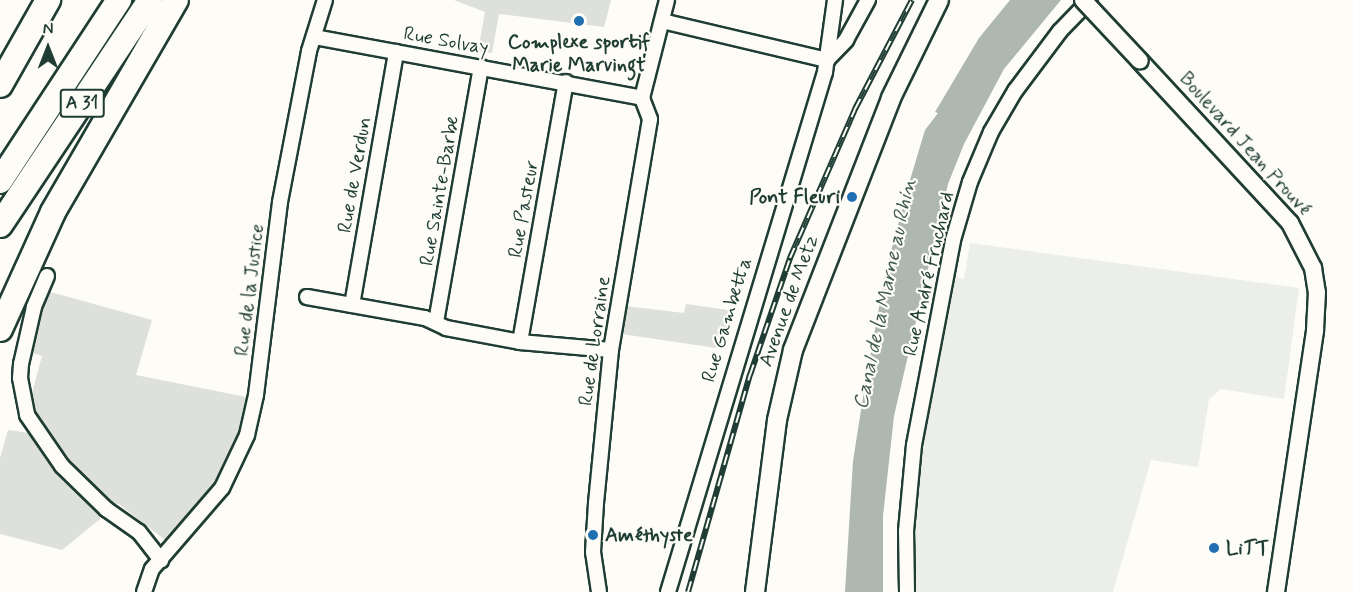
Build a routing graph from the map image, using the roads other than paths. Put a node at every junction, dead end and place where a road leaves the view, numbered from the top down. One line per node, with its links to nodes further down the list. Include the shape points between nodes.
1 (48, 0): 20 (highway)
2 (119, 0): 22 (highway, A 31)
3 (150, 0): 23 (highway, A 31)
4 (176, 0): 28 (highway, via 53,213)
5 (325, 0): 14 (street, Rue de la Justice)
6 (667, 0): 13 (street)
7 (835, 0): 17 (street, Rue Gambetta)
8 (868, 0): 17 (street, via 846,40)
9 (939, 0): 15 (main road, Avenue de Metz, via 922,29)
10 (953, 0): 15 (main road, Avenue de Metz, via 932,33)
11 (1083, 0): 37 (street, Boulevard Jean Prouvé, bridge, via 1290,223 1313,268 1316,319)
12 (1090, 0): 36 (street, Rue André Fruchard, via 1060,31 1014,91 970,182 954,240 914,445 906,531)
13 (662, 21): 17 (street); 21 (street)
14 (314, 38): 16 (street, Rue Solvay); 31 (street, Rue de la Justice, via 280,202 256,395 247,435 222,488)
15 (921, 41): 35 (main road, Avenue de Metz, via 891,98 790,360 777,420)
16 (396, 52): 18 (street, Rue Solvay); 26 (street, Rue de Verdun)
17 (827, 60): 34 (street, Rue Gambetta)
18 (481, 67): 19 (street, Rue Solvay); 27 (street, Rue Sainte-Barbe)
19 (566, 82): 21 (street, Rue Solvay); 29 (street, Rue Pasteur)
20 (0, 85)
21 (642, 98): 30 (street, Rue de Lorraine, via 650,119)
22 (0, 181)
23 (0, 225)
24 (47, 276): 31 (street, via 34,307 21,364 27,415 62,466 106,509 138,532)
25 (307, 297): 26 (street)
26 (352, 305): 27 (street)
27 (436, 322): 29 (street, via 446,328)
28 (0, 329)
29 (520, 342): 30 (street)
30 (611, 350): 33 (street, Rue de Lorraine, via 594,528)
31 (161, 560): 32 (street, Rue de la Justice, via 152,569)
32 (144, 592)
33 (599, 592)
34 (668, 592)
35 (756, 592)
36 (907, 592)
37 (1276, 592)

